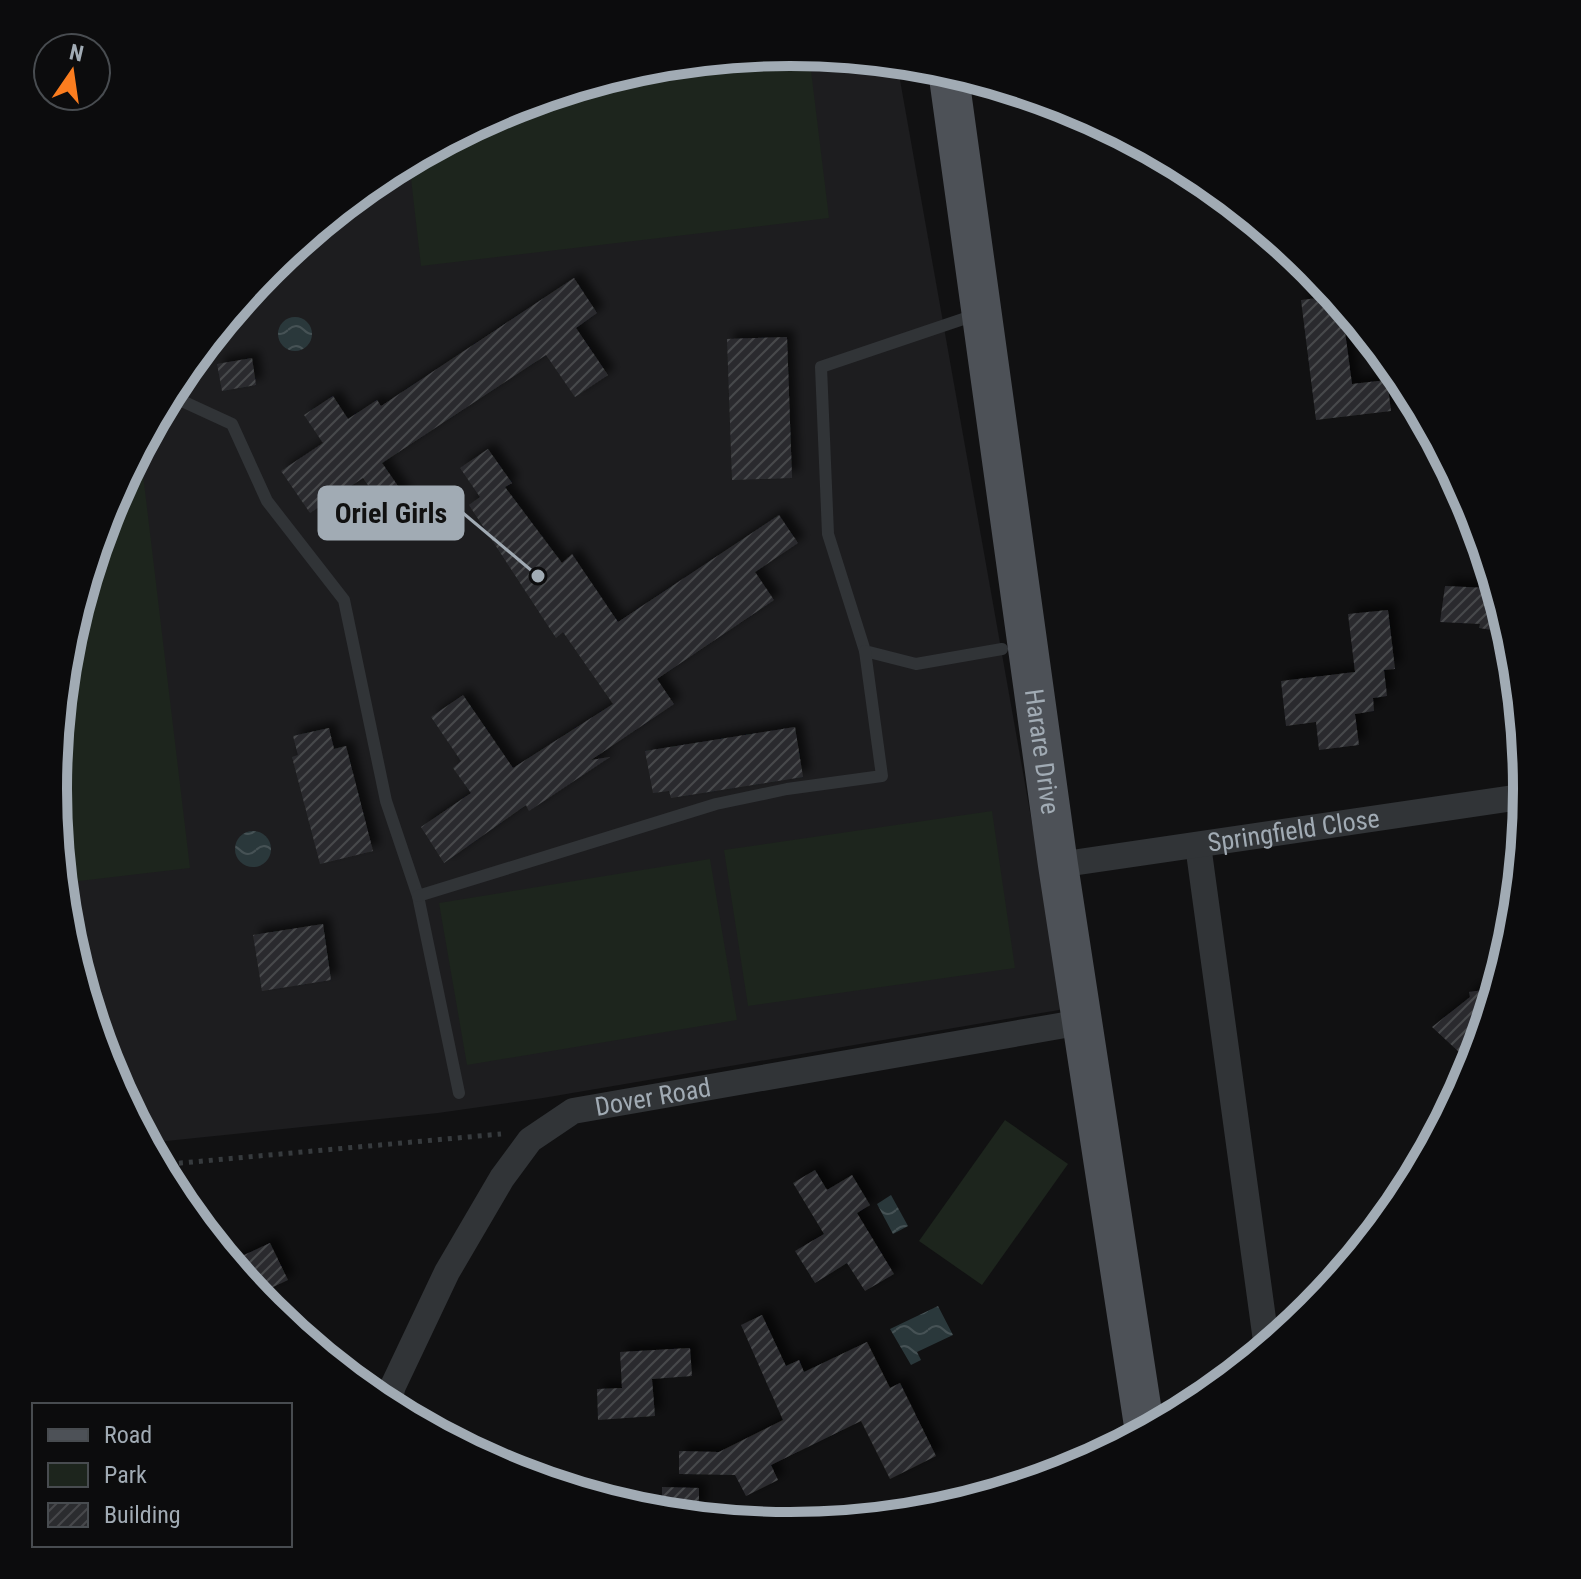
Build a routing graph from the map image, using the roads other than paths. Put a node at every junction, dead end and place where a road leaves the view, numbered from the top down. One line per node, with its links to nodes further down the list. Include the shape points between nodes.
1 (950, 84): 2 (main road, Harare Drive)
2 (982, 313): 5 (lane, via 821,367 828,534); 8 (main road, Harare Drive)
3 (181, 401): 9 (lane, via 232,424 267,501 344,600 386,801)
4 (1002, 649): 5 (lane, via 916,664)
5 (865, 651): 9 (lane, via 882,776 716,804)
6 (1514, 798): 7 (street, Springfield Close)
7 (1198, 845): 8 (street, Springfield Close); 12 (street)
8 (1058, 865): 10 (main road, Harare Drive)
9 (418, 896): 11 (lane)
10 (1082, 1022): 13 (street, Dover Road, via 573,1111 530,1140 502,1178 447,1272); 14 (main road, Harare Drive)
11 (459, 1093)
12 (1265, 1335)
13 (391, 1392)
14 (1143, 1421)

